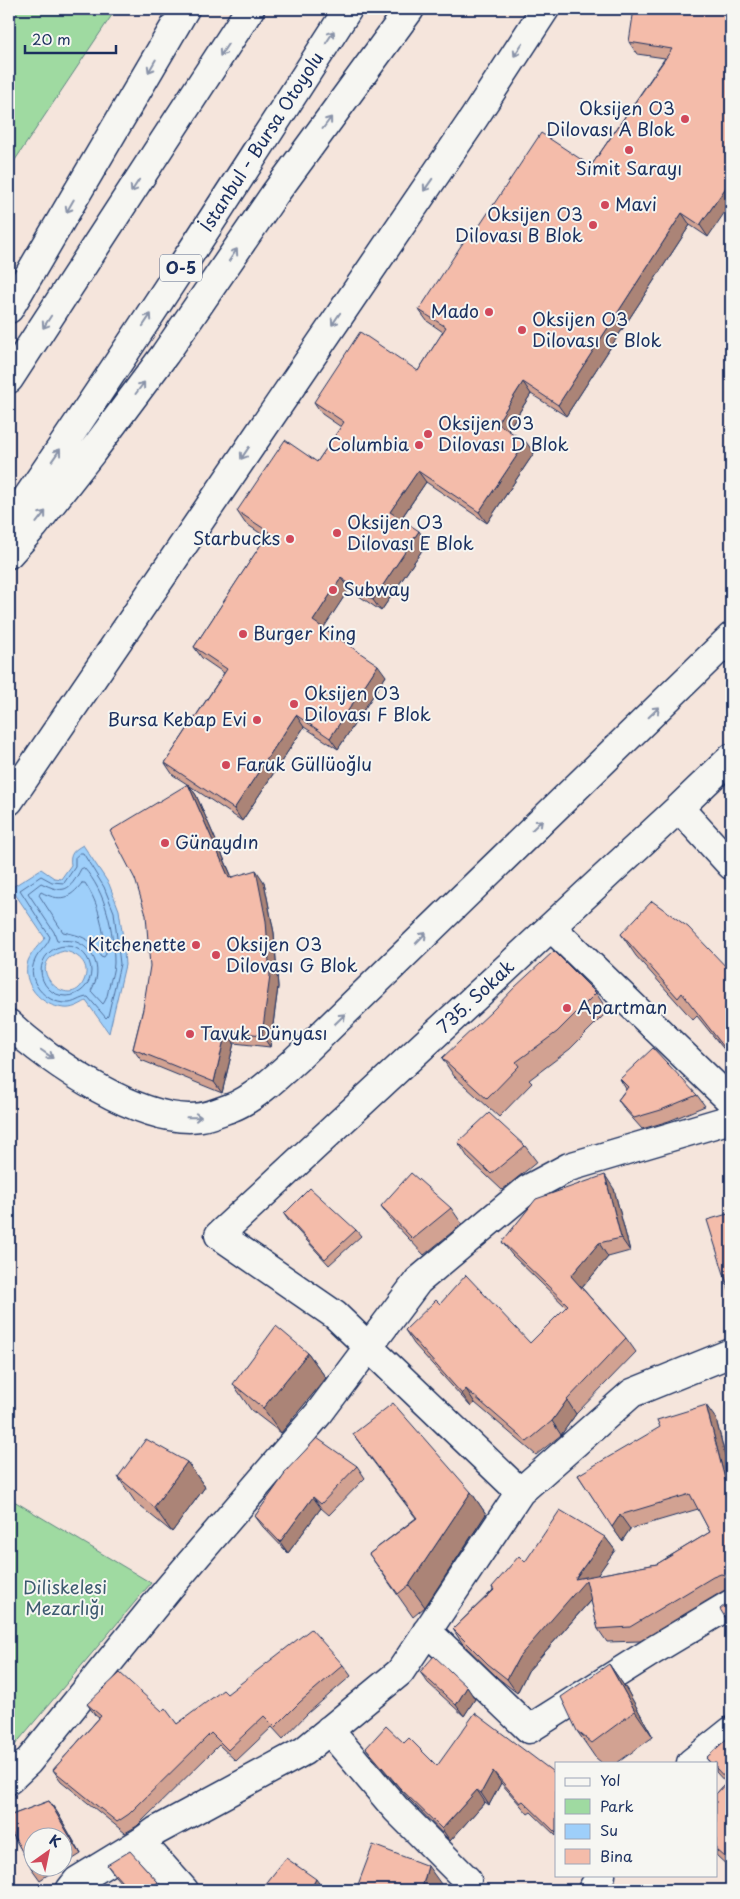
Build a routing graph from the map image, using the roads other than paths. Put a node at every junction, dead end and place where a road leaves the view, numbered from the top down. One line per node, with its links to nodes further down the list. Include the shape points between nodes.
1 (185, 9): 6 (main road, one-way to 6)
2 (250, 9): 7 (main road, one-way to 7)
3 (348, 9): 8 (main road, İstanbul - Bursa Otoyolu / O-5, one-way to 3, via 223,205)
4 (410, 9): 9 (main road, one-way to 4, via 166,354 274,195)
5 (545, 9): 12 (main road, one-way to 12)
6 (9, 309)
7 (9, 379)
8 (9, 524)
9 (9, 554)
10 (731, 637): 16 (main road, one-way to 10, via 86,1081 134,1106 168,1116 200,1117 232,1108 262,1089 303,1053)
11 (731, 758): 13 (main road, 735. Sokak)
12 (9, 801)
13 (679, 808): 14 (main road); 15 (main road, 735. Sokak)
14 (731, 865)
15 (551, 927): 17 (main road); 19 (main road, 735. Sokak, via 219,1235 335,1315)
16 (9, 1024)
17 (731, 1101)
18 (731, 1119): 19 (main road, via 568,1167 528,1189 418,1281)
19 (368, 1346): 21 (main road); 27 (main road, via 319,1413 169,1588 28,1762)
20 (731, 1353): 21 (main road, via 632,1393)
21 (520, 1492): 23 (main road)
22 (731, 1604): 23 (main road, via 529,1729)
23 (428, 1631): 24 (main road, via 400,1672)
24 (329, 1730): 28 (main road, via 304,1751); 30 (main road, via 396,1809)
25 (731, 1731): 26 (main road)
26 (691, 1762)
27 (9, 1780)
28 (141, 1842): 31 (main road, via 77,1881); 32 (main road)
29 (601, 1876): 33 (main road)
30 (467, 1880)
31 (70, 1890)
32 (184, 1890)
33 (592, 1890)

